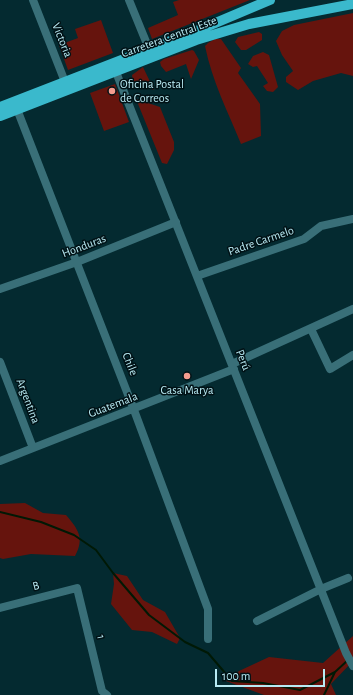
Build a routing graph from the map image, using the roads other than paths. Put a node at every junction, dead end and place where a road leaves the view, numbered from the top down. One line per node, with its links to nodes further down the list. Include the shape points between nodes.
1 (33, 0): 11 (street, Victoria)
2 (129, 0): 9 (street)
3 (270, 0): 5 (main road, Carretera Central Este)
4 (353, 4): 7 (main road, Carretera Central Este)
5 (258, 5): 6 (main road, Carretera Central Este); 7 (main road)
6 (244, 11): 8 (main road); 9 (main road, Carretera Central Este)
7 (265, 22): 8 (main road, Carretera Central Este)
8 (249, 24): 10 (main road, Carretera Central Este, via 196,40)
9 (149, 49): 10 (main road, Carretera Central Este)
10 (116, 71): 11 (main road, Carretera Central Este); 16 (street, Perú)
11 (67, 85): 12 (main road, Carretera Central Este)
12 (16, 105): 13 (main road, Carretera Central Este); 14 (main road, Carretera Central Este); 17 (street, Chile)
13 (0, 107)
14 (0, 116)
15 (353, 219): 18 (street, Padre Carmelo, via 321,226 304,239)
16 (176, 222): 17 (street, Honduras); 18 (street, Perú)
17 (77, 262): 19 (street, Honduras); 25 (street, Chile)
18 (197, 276): 24 (street, Perú)
19 (0, 289)
20 (352, 312): 21 (street, Guatemala)
21 (311, 329): 22 (street, via 330,369); 24 (street, Guatemala)
22 (353, 355)
23 (0, 362): 26 (street, Argentina)
24 (233, 367): 25 (street, Guatemala); 30 (street, Perú)
25 (134, 410): 26 (street, Guatemala); 33 (street, Chile, via 208,609)
26 (33, 448): 27 (street, Guatemala)
27 (0, 461)
28 (348, 578): 30 (street)
29 (77, 588): 31 (street, B); 35 (street, 1)
30 (321, 589): 32 (street); 34 (street, Perú)
31 (0, 608)
32 (257, 621)
33 (208, 639)
34 (353, 666)
35 (104, 694)

